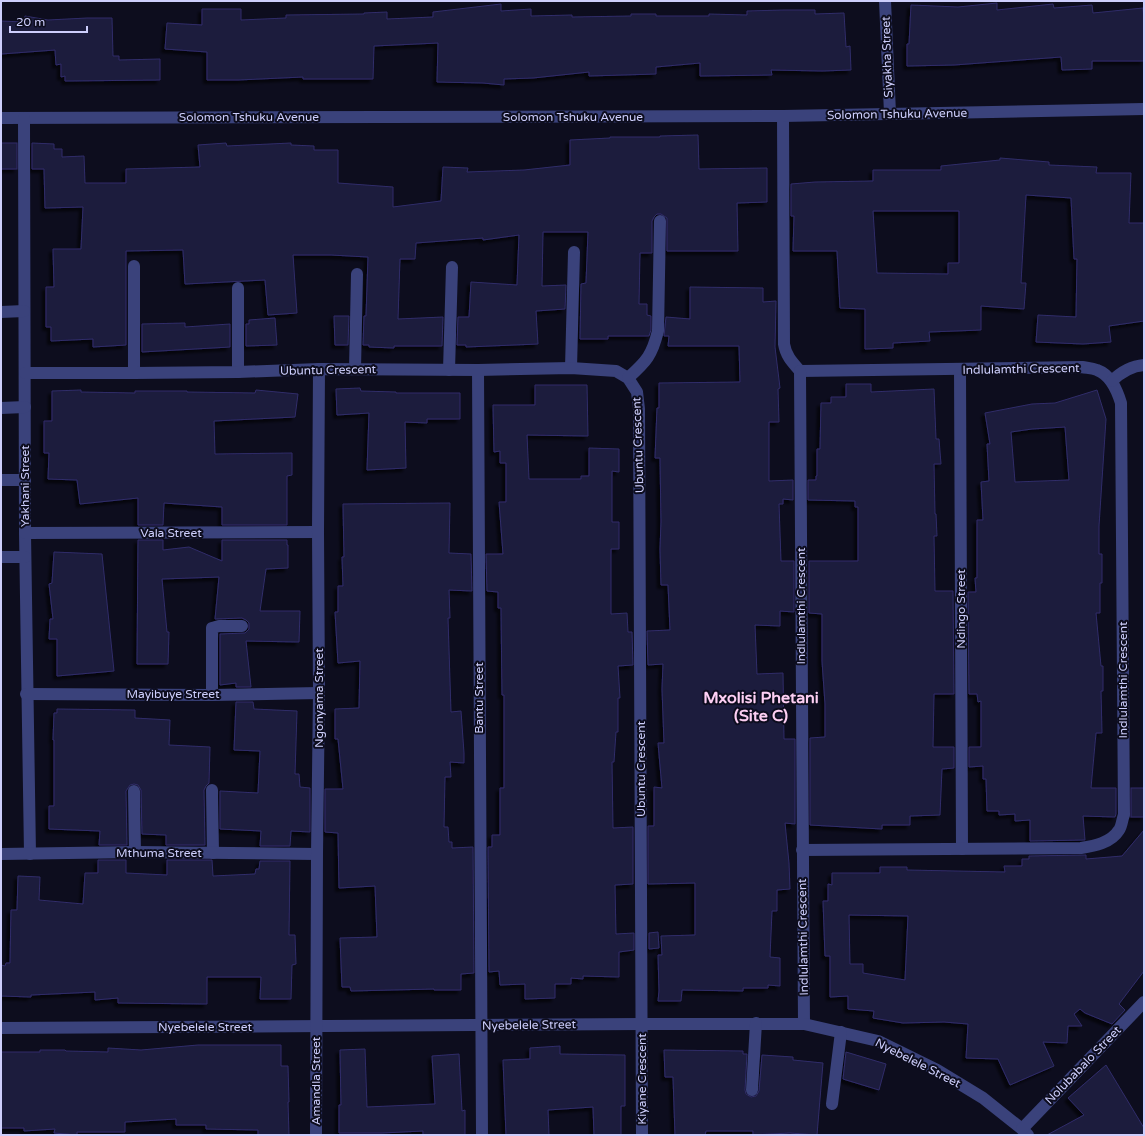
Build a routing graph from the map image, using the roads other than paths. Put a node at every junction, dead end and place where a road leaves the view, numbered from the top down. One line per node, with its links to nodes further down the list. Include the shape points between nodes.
1 (886, 1): 3 (street, Siyakha Street)
2 (1144, 109): 3 (street, Solomon Tshuku Avenue)
3 (890, 114): 4 (street, Solomon Tshuku Avenue)
4 (783, 116): 6 (street, Solomon Tshuku Avenue); 22 (street, via 784,344 788,357)
5 (1, 118): 6 (street, Solomon Tshuku Avenue)
6 (24, 118): 14 (street, Yakhani Street)
7 (660, 221): 26 (street, via 658,331 654,348 645,363)
8 (574, 252): 16 (street)
9 (134, 266): 25 (street)
10 (452, 267): 19 (street)
11 (357, 274): 18 (street)
12 (238, 288): 23 (street)
13 (1, 312): 14 (street)
14 (24, 312): 24 (street, Yakhani Street)
15 (1144, 365): 27 (street, via 1119,374)
16 (571, 368): 20 (street, Ubuntu Crescent); 26 (street, Ubuntu Crescent, via 616,371)
17 (319, 369): 18 (street, Ubuntu Crescent); 23 (street, Ubuntu Crescent); 32 (street, Ngonyama Street)
18 (355, 369): 19 (street, Ubuntu Crescent)
19 (449, 370): 20 (street, Ubuntu Crescent)
20 (478, 370): 53 (street, Bantu Street)
21 (960, 370): 22 (street, Indlulamthi Crescent); 27 (street, Indlulamthi Crescent, via 1082,367 1098,370); 42 (street, Ndingo Street)
22 (800, 371): 43 (street, Indlulamthi Crescent)
23 (238, 372): 25 (street, Ubuntu Crescent)
24 (25, 373): 25 (street, Ubuntu Crescent); 28 (street, Yakhani Street)
25 (134, 373)
26 (628, 378): 51 (street, Ubuntu Crescent, via 637,392 639,409)
27 (1112, 381): 42 (street, Indlulamthi Crescent, via 1121,402 1124,814 1119,830 1109,840 1097,846 1081,848)
28 (25, 407): 29 (street); 31 (street, Yakhani Street)
29 (1, 408)
30 (1, 480): 31 (street)
31 (25, 480): 33 (street, Yakhani Street)
32 (318, 532): 33 (street, Vala Street); 37 (street, Ngonyama Street)
33 (25, 533): 35 (street, Yakhani Street)
34 (1, 557): 35 (street)
35 (25, 557): 38 (street, Yakhani Street)
36 (242, 626): 39 (street, via 212,628)
37 (319, 693): 39 (street, Mayibuye Street); 48 (street, Ngonyama Street)
38 (26, 694): 39 (street, Mayibuye Street); 47 (street, Yakhani Street)
39 (212, 695)
40 (212, 790): 45 (street)
41 (134, 791): 44 (street)
42 (962, 849): 43 (street, Indlulamthi Crescent)
43 (802, 850): 52 (street, Indlulamthi Crescent)
44 (135, 852): 45 (street, Mthuma Street); 47 (street, Mthuma Street)
45 (213, 853): 48 (street, Mthuma Street)
46 (1, 854): 47 (street, Mthuma Street)
47 (30, 854)
48 (317, 854): 54 (street, Ngonyama Street)
49 (1143, 1006): 59 (street, Nolubabalo Street)
50 (756, 1023): 51 (street, Nyebelele Street); 52 (street, Nyebelele Street); 57 (street)
51 (642, 1024): 53 (street, Nyebelele Street); 62 (street, Kiyane Crescent)
52 (804, 1024): 56 (street, Nyebelele Street)
53 (480, 1025): 54 (street, Nyebelele Street); 61 (street)
54 (316, 1026): 55 (street, Nyebelele Street); 60 (street, Amandla Street)
55 (1, 1028)
56 (841, 1032): 58 (street); 59 (street, Nyebelele Street, via 878,1041 936,1070 983,1098)
57 (752, 1090)
58 (832, 1104)
59 (1025, 1132)
60 (316, 1135)
61 (482, 1135)
62 (642, 1135)

